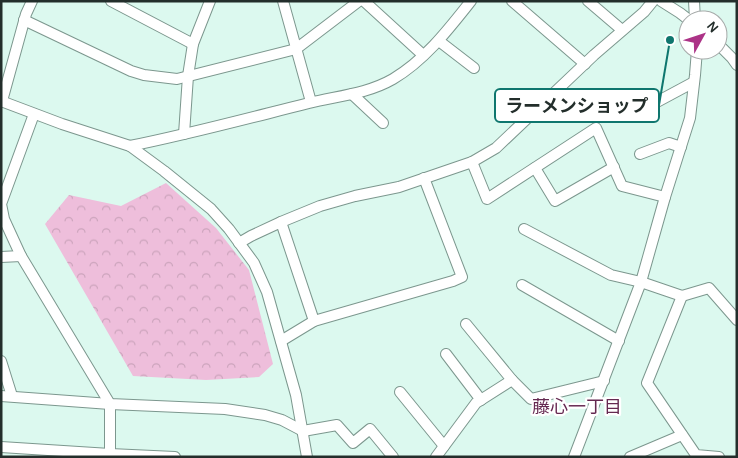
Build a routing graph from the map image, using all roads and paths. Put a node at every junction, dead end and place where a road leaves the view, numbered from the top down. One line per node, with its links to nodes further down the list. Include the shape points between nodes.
1 (32, 1): 13 (street)
2 (111, 1): 16 (street)
3 (210, 1): 16 (street)
4 (283, 1): 17 (street)
5 (359, 1): 17 (street)
6 (364, 1): 19 (street)
7 (471, 1): 15 (street)
8 (512, 1): 21 (street)
9 (588, 1): 14 (street)
10 (653, 1): 14 (street)
11 (662, 1): 12 (street)
12 (678, 12)
13 (24, 20): 24 (street, via 131,71 177,79); 27 (street)
14 (622, 30): 21 (street)
15 (439, 41): 19 (street); 23 (street)
16 (193, 44): 24 (street)
17 (296, 49): 24 (street); 28 (street)
18 (728, 54): 22 (street)
19 (423, 55): 26 (street, via 407,70 381,86)
20 (696, 60): 25 (street)
21 (585, 64): 36 (street, via 496,148)
22 (737, 65)
23 (474, 68)
24 (188, 76): 32 (street)
25 (694, 82): 29 (street); 34 (street, via 690,118)
26 (352, 94): 28 (street); 31 (street)
27 (1, 101): 30 (street)
28 (312, 102): 32 (street)
29 (640, 110)
30 (34, 114): 33 (street); 41 (street, via 1,204)
31 (383, 123)
32 (184, 134): 33 (street)
33 (130, 146): 44 (street, via 211,209)
34 (681, 147): 35 (street, via 669,143); 40 (street)
35 (640, 154)
36 (472, 162): 38 (street, via 487,199); 39 (street)
37 (614, 167): 38 (street, via 556,202); 38 (street, via 596,128); 40 (street, via 622,186)
38 (535, 168)
39 (424, 178): 42 (street, via 320,206); 51 (street, via 462,277)
40 (665, 197): 47 (street)
41 (3, 219): 45 (street)
42 (281, 222): 44 (street); 51 (street)
43 (524, 229): 47 (street, via 611,275)
44 (240, 243): 53 (street, via 262,280)
45 (21, 256): 46 (street); 62 (street)
46 (1, 257)
47 (641, 282): 49 (street); 54 (street)
48 (522, 285): 54 (street)
49 (682, 296): 50 (street, via 709,288); 64 (street, via 647,383)
50 (737, 320)
51 (314, 321): 53 (street)
52 (466, 324): 57 (street)
53 (281, 341): 63 (street)
54 (619, 341): 58 (street)
55 (446, 354): 61 (street)
56 (1, 361): 60 (street)
57 (512, 380): 58 (street, via 531,399); 61 (street)
58 (604, 381): 73 (street)
59 (400, 392): 65 (street)
60 (7, 396): 62 (street)
61 (480, 400): 65 (street)
62 (110, 404): 63 (street, via 224,409 265,415); 68 (street)
63 (303, 431): 70 (street); 71 (street, via 337,425 353,443 370,429)
64 (682, 435): 74 (street); 75 (street, via 696,454)
65 (444, 446): 72 (street)
66 (1, 447): 67 (street)
67 (51, 453): 68 (street)
68 (110, 455): 69 (street)
69 (175, 457)
70 (307, 457)
71 (393, 457)
72 (436, 457)
73 (574, 457)
74 (630, 457)
75 (719, 457)

